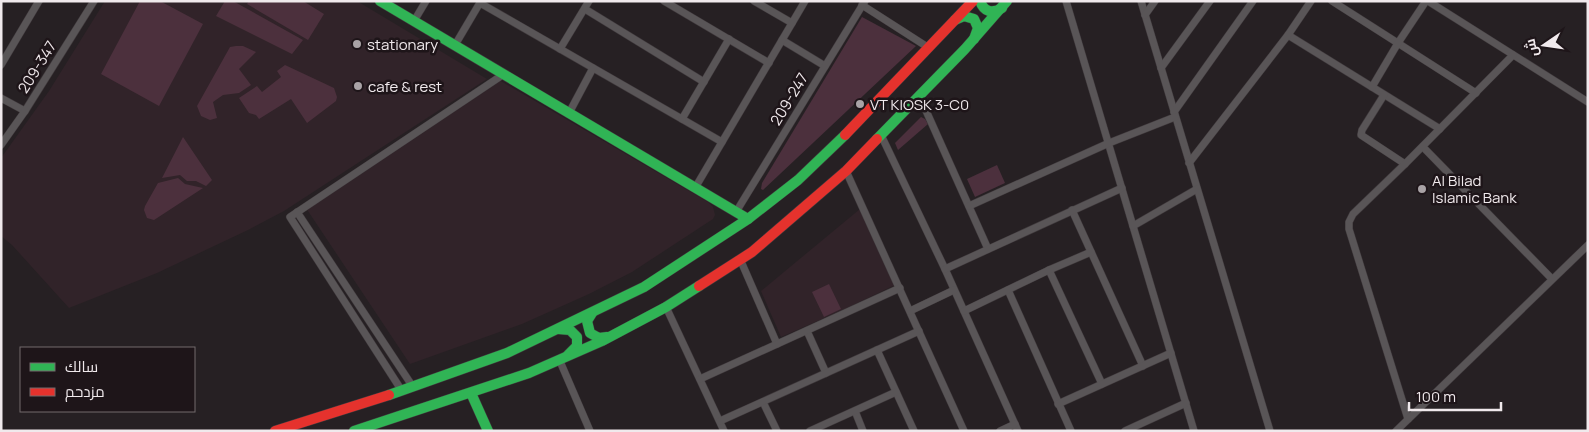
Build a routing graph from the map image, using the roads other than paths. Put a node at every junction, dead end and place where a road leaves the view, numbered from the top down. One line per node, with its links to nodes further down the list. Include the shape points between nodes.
1 (39, 1): 37 (street)
2 (94, 1): 49 (street, 209-347)
3 (380, 1): 24 (main road)
4 (426, 1): 24 (street)
5 (589, 1): 22 (street)
6 (664, 1): 28 (street)
7 (754, 1): 26 (street)
8 (805, 1): 26 (street)
9 (973, 1): 25 (main road)
10 (980, 1): 21 (main road, via 990,12 996,12)
11 (1066, 1): 56 (street)
12 (1141, 1): 23 (street)
13 (1155, 1): 23 (street)
14 (1210, 1): 40 (street)
15 (1253, 1): 51 (street)
16 (1311, 1): 27 (street)
17 (1332, 1): 31 (street)
18 (1427, 1): 31 (street); 35 (street)
19 (480, 2): 32 (street); 34 (street)
20 (863, 3): 33 (street); 38 (street, 209-247)
21 (1005, 5): 29 (main road)
22 (584, 9): 34 (street); 42 (street)
23 (1145, 15): 40 (street)
24 (414, 21): 32 (main road)
25 (954, 21): 29 (main road, via 964,16 974,19 978,28); 33 (main road)
26 (792, 23): 30 (street)
27 (1288, 35): 43 (street); 59 (street)
28 (729, 39): 36 (street); 42 (street)
29 (974, 39): 45 (main road)
30 (782, 40): 36 (street); 38 (street)
31 (1398, 43): 43 (street); 44 (street)
32 (455, 45): 41 (main road)
33 (929, 48): 69 (main road, via 798,180)
34 (560, 49): 39 (street)
35 (1513, 56): 44 (street); 48 (street)
36 (769, 62): 55 (street)
37 (1, 65)
38 (825, 66): 68 (street, 209-247)
39 (593, 68): 50 (street); 52 (street)
40 (1161, 68): 51 (street)
41 (504, 74): 50 (main road); 67 (street)
42 (704, 82): 52 (street)
43 (1372, 87): 46 (street)
44 (1476, 93): 53 (street)
45 (919, 95): 54 (main road); 65 (street)
46 (1384, 95): 53 (street); 60 (street, via 1361,135)
47 (1, 98): 49 (street)
48 (1588, 102)
49 (25, 112): 57 (street, 209-347)
50 (568, 113): 62 (main road)
51 (1175, 114): 56 (street); 59 (street)
52 (682, 119): 55 (street)
53 (1440, 129): 58 (street)
54 (881, 135): 61 (main road); 75 (street)
55 (722, 142): 62 (street)
56 (1108, 142): 63 (street); 65 (street)
57 (1, 145)
58 (1422, 147): 60 (street); 77 (street)
59 (1189, 164): 64 (street)
60 (1405, 164): 104 (street, via 1354,214 1348,225)
61 (846, 171): 74 (main road); 78 (street)
62 (695, 188): 68 (main road)
63 (1122, 188): 66 (street); 70 (street)
64 (1197, 189): 70 (street); 121 (street)
65 (969, 206): 72 (street)
66 (1072, 210): 72 (street); 73 (street)
67 (298, 212): 97 (street); 97 (street, via 290,217)
68 (736, 212): 69 (main road)
69 (748, 219): 84 (main road, via 644,287)
70 (1133, 226): 91 (street)
71 (1588, 245): 77 (street)
72 (988, 248): 75 (street)
73 (1091, 252): 76 (street); 93 (street)
74 (740, 259): 81 (main road); 89 (street)
75 (945, 269): 79 (street)
76 (1049, 270): 80 (street); 96 (street)
77 (1552, 279): 104 (street)
78 (900, 288): 82 (street); 86 (street)
79 (954, 290): 82 (street); 83 (street)
80 (1008, 290): 83 (street); 102 (street)
81 (666, 307): 88 (main road); 95 (street)
82 (910, 311): 87 (street)
83 (964, 311): 106 (street)
84 (592, 313): 85 (main road); 88 (main road, via 587,321 590,334 599,339)
85 (558, 329): 92 (main road, via 568,328 577,338 575,350); 97 (main road, via 507,353)
86 (807, 331): 89 (street); 94 (street)
87 (919, 331): 90 (street); 117 (street)
88 (610, 336): 92 (main road)
89 (777, 344): 95 (street)
90 (877, 350): 94 (street); 98 (street)
91 (1171, 353): 93 (street); 101 (street)
92 (564, 357): 99 (main road); 111 (street)
93 (1143, 366): 96 (street)
94 (826, 373): 100 (street)
95 (700, 379): 105 (street)
96 (1102, 384): 102 (street)
97 (408, 389): 108 (main road)
98 (896, 392): 103 (street); 116 (street)
99 (471, 393): 109 (main road); 110 (main road)
100 (763, 402): 105 (street); 113 (street)
101 (1186, 403): 107 (street); 120 (street)
102 (1058, 404): 119 (street)
103 (855, 411): 114 (street); 115 (street)
104 (1408, 419): 122 (street)
105 (720, 421): 112 (street)
106 (1016, 427): 118 (street)
107 (1126, 430)
108 (275, 431)
109 (354, 431)
110 (488, 431)
111 (590, 431)
112 (724, 431)
113 (776, 431)
114 (810, 431)
115 (863, 431)
116 (914, 431)
117 (964, 431)
118 (1000, 431)
119 (1071, 431)
120 (1194, 431)
121 (1270, 431)
122 (1396, 431)

